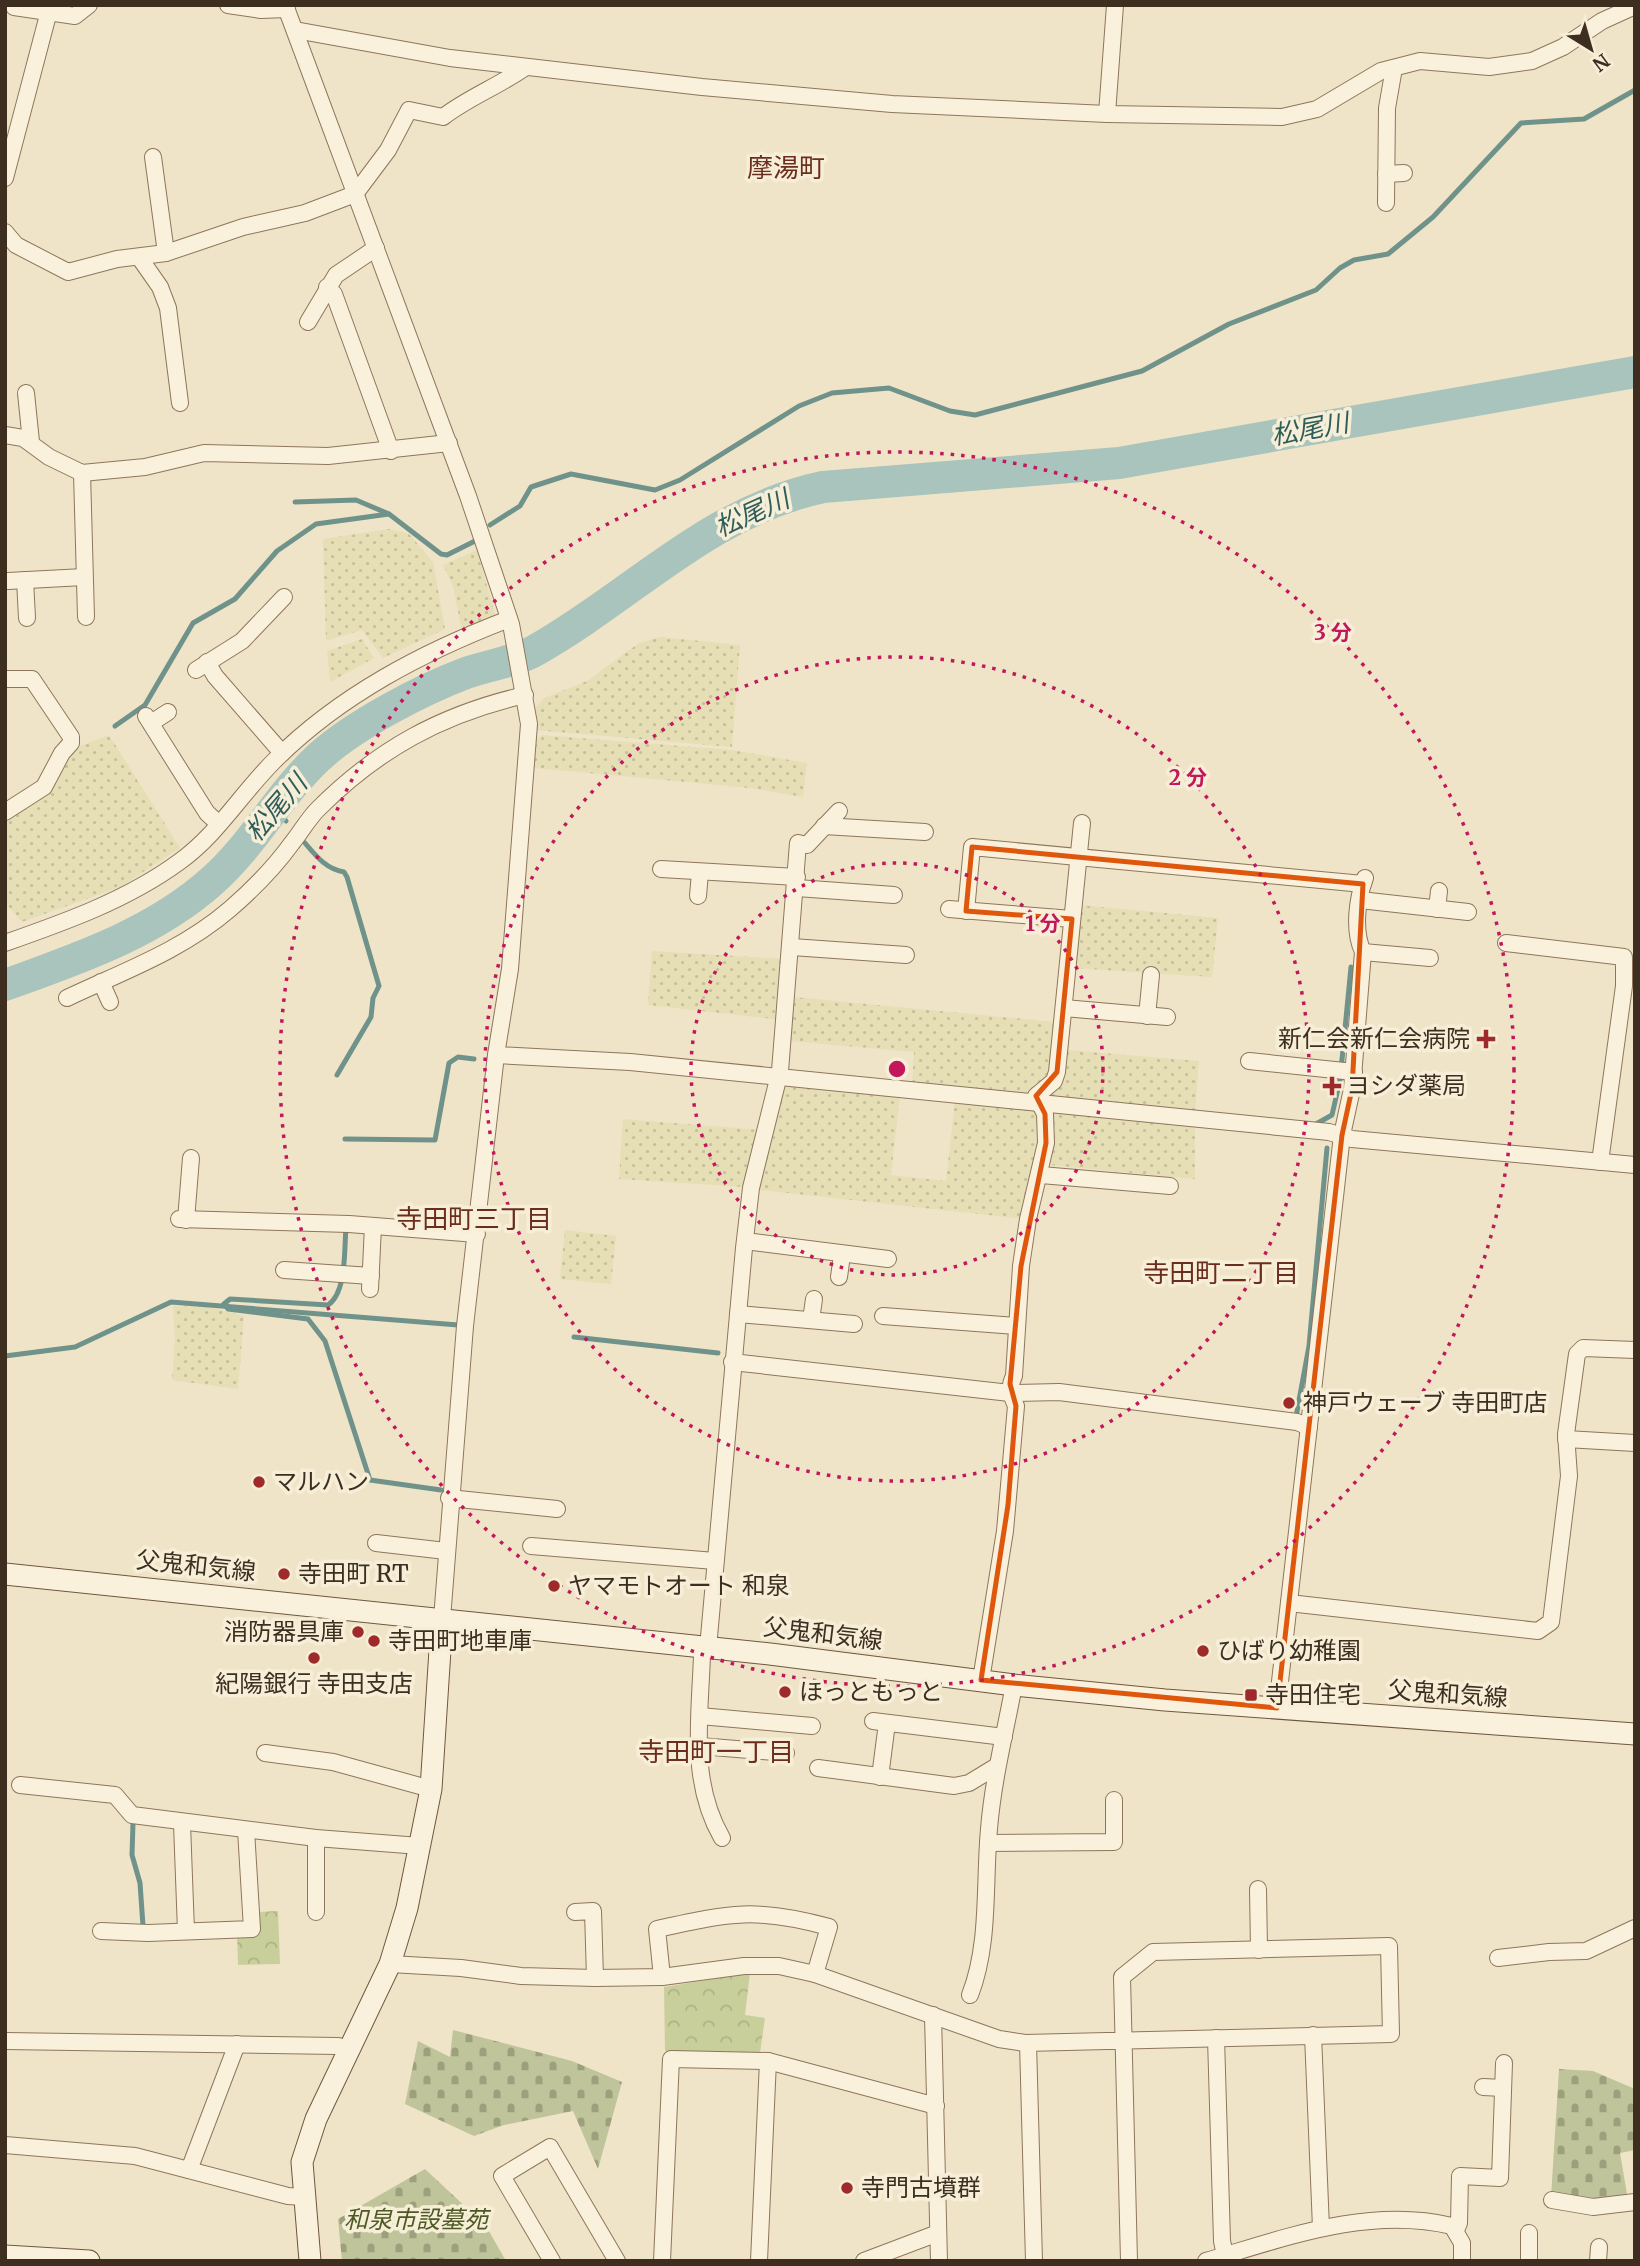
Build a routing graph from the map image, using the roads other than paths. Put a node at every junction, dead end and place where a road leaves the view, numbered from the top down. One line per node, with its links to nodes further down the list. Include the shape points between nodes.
1 (89, 5): 7 (street, via 75,16)
2 (228, 5): 5 (street, via 261,10)
3 (1115, 5): 11 (street)
4 (1635, 6): 10 (street, via 1532,61 1489,67 1420,61)
5 (286, 7): 8 (street)
6 (12, 9): 7 (street)
7 (48, 15): 15 (street)
8 (295, 30): 9 (street); 16 (street)
9 (526, 67): 11 (street, via 892,104); 16 (street, via 443,117 409,110 388,150)
10 (1394, 68): 11 (street, via 1350,87 1317,109 1282,117); 14 (street, via 1387,108)
11 (1107, 114)
12 (153, 157): 20 (street)
13 (1404, 173): 14 (street)
14 (1386, 174): 17 (street)
15 (5, 178)
16 (355, 194): 19 (street); 20 (street)
17 (1386, 203)
18 (5, 232): 21 (street, via 16,245 68,272)
19 (376, 248): 22 (street, via 336,275); 28 (street)
20 (166, 253): 21 (street)
21 (139, 257): 25 (street, via 169,308)
22 (327, 287): 23 (street); 29 (street, via 334,294)
23 (308, 322)
24 (26, 393): 27 (street)
25 (180, 403)
26 (5, 435): 27 (street)
27 (30, 442): 30 (street)
28 (449, 443): 29 (street); 35 (street)
29 (391, 452): 30 (street, via 328,456 204,453 145,467)
30 (82, 473): 31 (street)
31 (83, 577): 33 (street); 34 (street, via 16,580)
32 (284, 597): 39 (street, via 242,640 201,666 252,707)
33 (86, 617)
34 (27, 618)
35 (510, 621): 37 (street); 39 (street, via 444,643 398,668 348,700)
36 (5, 679): 41 (street, via 32,679 71,743 44,787)
37 (525, 693): 68 (street, via 477,706 386,752 316,811 264,878 228,910 167,953); 75 (street, via 529,724 510,970)
38 (168, 712): 43 (street, via 149,719 207,813)
39 (282, 753): 43 (street)
40 (839, 811): 44 (street)
41 (5, 812)
42 (1082, 823): 46 (street)
43 (219, 824): 59 (street, via 201,845 155,879)
44 (824, 826): 45 (street); 49 (street, via 807,845 798,844)
45 (925, 832)
46 (1079, 857): 50 (street, via 1124,870); 56 (street, via 972,847); 58 (street)
47 (661, 869): 48 (street)
48 (700, 872): 49 (street); 53 (street)
49 (797, 883): 52 (street); 61 (street)
50 (1363, 887): 55 (street); 63 (street, via 1357,939)
51 (1439, 891): 55 (street)
52 (894, 895)
53 (698, 896)
54 (949, 909): 56 (street)
55 (1437, 909): 57 (street)
56 (966, 911): 58 (street)
57 (1468, 912)
58 (1072, 919): 72 (street)
59 (5, 943)
60 (1506, 943): 62 (street)
61 (792, 947): 64 (street); 78 (street)
62 (1534, 947): 66 (street); 69 (street, via 1592,961 1624,957)
63 (1363, 952): 65 (street); 77 (street)
64 (906, 955)
65 (1430, 958)
66 (1533, 963)
67 (1151, 975): 73 (street)
68 (101, 982): 70 (street); 71 (street)
69 (1629, 996): 82 (street)
70 (66, 998)
71 (110, 1002)
72 (1064, 1008): 73 (street); 79 (street, via 1057,1072 1054,1081 1036,1096)
73 (1147, 1016): 74 (street)
74 (1167, 1017)
75 (496, 1055): 78 (street); 87 (street)
76 (1249, 1061): 77 (street)
77 (1346, 1072): 80 (street)
78 (778, 1077): 79 (street); 88 (street, via 751,1188)
79 (1041, 1105): 80 (street); 84 (street, via 1046,1143)
80 (1342, 1135): 82 (street); 102 (street)
81 (191, 1158): 86 (street, via 183,1220)
82 (1600, 1162): 83 (street)
83 (1635, 1165)
84 (1041, 1175): 85 (street); 98 (street, via 1028,1219)
85 (1170, 1186)
86 (373, 1226): 87 (street); 91 (street, via 370,1283 341,1274)
87 (477, 1234): 105 (street)
88 (745, 1241): 89 (street); 94 (street)
89 (842, 1255): 90 (street); 92 (street)
90 (888, 1259)
91 (293, 1276)
92 (839, 1277)
93 (814, 1299): 96 (street)
94 (738, 1314): 96 (street); 100 (street)
95 (883, 1316): 98 (street)
96 (811, 1320): 97 (street)
97 (854, 1324)
98 (1016, 1326): 101 (street)
99 (1635, 1350): 103 (street, via 1583,1348 1577,1354)
100 (732, 1362): 101 (street); 110 (street)
101 (1010, 1389): 102 (street, via 1059,1391); 115 (street, via 1016,1406 1008,1505)
102 (1309, 1427): 112 (street)
103 (1566, 1439): 104 (street); 112 (street, via 1569,1476 1561,1557 1551,1622 1538,1631)
104 (1635, 1443)
105 (449, 1498): 106 (street); 109 (street)
106 (557, 1509)
107 (376, 1543): 109 (street)
108 (531, 1546): 110 (street, via 616,1560)
109 (446, 1551): 113 (street)
110 (715, 1561): 114 (street)
111 (5, 1574): 113 (main road, 父鬼和気線)
112 (1289, 1603): 117 (street)
113 (442, 1619): 114 (main road, 父鬼和気線); 129 (main road)
114 (708, 1648): 115 (main road, 父鬼和気線); 118 (street, via 702,1655)
115 (981, 1680): 116 (main road, 父鬼和気線)
116 (1014, 1685): 117 (main road, 父鬼和気線); 121 (street)
117 (1277, 1708): 120 (main road, 父鬼和気線)
118 (700, 1716): 119 (street); 122 (street)
119 (812, 1726)
120 (1635, 1734)
121 (1004, 1737): 125 (street); 127 (street, via 880,1722)
122 (700, 1746): 124 (street); 134 (street, via 704,1815)
123 (265, 1753): 129 (street, via 333,1762)
124 (786, 1753)
125 (997, 1766): 127 (street, via 969,1783 954,1786); 135 (street)
126 (818, 1768): 127 (street)
127 (880, 1777)
128 (20, 1786): 131 (street, via 115,1795 132,1815)
129 (431, 1789): 136 (main road)
130 (1114, 1800): 135 (street, via 1114,1842)
131 (182, 1824): 132 (street); 142 (street)
132 (246, 1830): 133 (street); 142 (street, via 252,1928)
133 (316, 1838): 136 (street); 138 (street)
134 (722, 1838)
135 (988, 1843): 149 (street, via 980,1971)
136 (421, 1846): 145 (main road)
137 (1258, 1889): 143 (street)
138 (316, 1912)
139 (575, 1912): 147 (street, via 593,1912)
140 (1635, 1928): 144 (street, via 1586,1951)
141 (101, 1931): 142 (street)
142 (186, 1931)
143 (1259, 1950): 151 (street, via 1389,1946 1391,2034); 153 (street, via 1153,1952 1122,1977)
144 (1498, 1958)
145 (390, 1964): 147 (street); 157 (main road)
146 (815, 1974): 148 (street, via 779,1966 744,1966); 148 (street, via 829,1927 755,1912 728,1913 657,1929); 150 (street)
147 (595, 1978): 148 (street)
148 (662, 1978)
149 (970, 1995)
150 (933, 2015): 155 (street, via 999,2039); 162 (street)
151 (1313, 2035): 152 (street); 170 (street)
152 (1216, 2038): 153 (street); 174 (street)
153 (1122, 2039): 155 (street); 185 (street)
154 (5, 2041): 156 (street)
155 (1028, 2043): 184 (street)
156 (237, 2044): 157 (street); 164 (street)
157 (349, 2049): 167 (main road, via 316,2119 302,2162)
158 (768, 2061): 162 (street); 180 (street, via 671,2059); 181 (street)
159 (1504, 2063): 161 (street)
160 (1483, 2087): 161 (street)
161 (1503, 2088): 165 (street)
162 (936, 2106): 172 (street)
163 (5, 2146): 164 (street, via 135,2156)
164 (188, 2170): 167 (street)
165 (1500, 2178): 166 (street); 171 (street, via 1460,2176)
166 (1517, 2179)
167 (303, 2197): 177 (main road)
168 (1552, 2200): 169 (street, via 1592,2207)
169 (1635, 2203)
170 (1321, 2228): 171 (street, via 1351,2221 1397,2221 1443,2224); 174 (street)
171 (1456, 2230): 187 (street)
172 (938, 2233): 182 (street); 183 (street)
173 (1529, 2233): 188 (street)
174 (1225, 2255): 186 (street)
175 (5, 2256): 176 (main road)
176 (89, 2261)
177 (310, 2261)
178 (552, 2261): 179 (street, via 502,2176 550,2147)
179 (617, 2261)
180 (662, 2261)
181 (760, 2261)
182 (864, 2261)
183 (939, 2261)
184 (1034, 2261)
185 (1129, 2261)
186 (1206, 2261)
187 (1462, 2261)
188 (1529, 2261)

